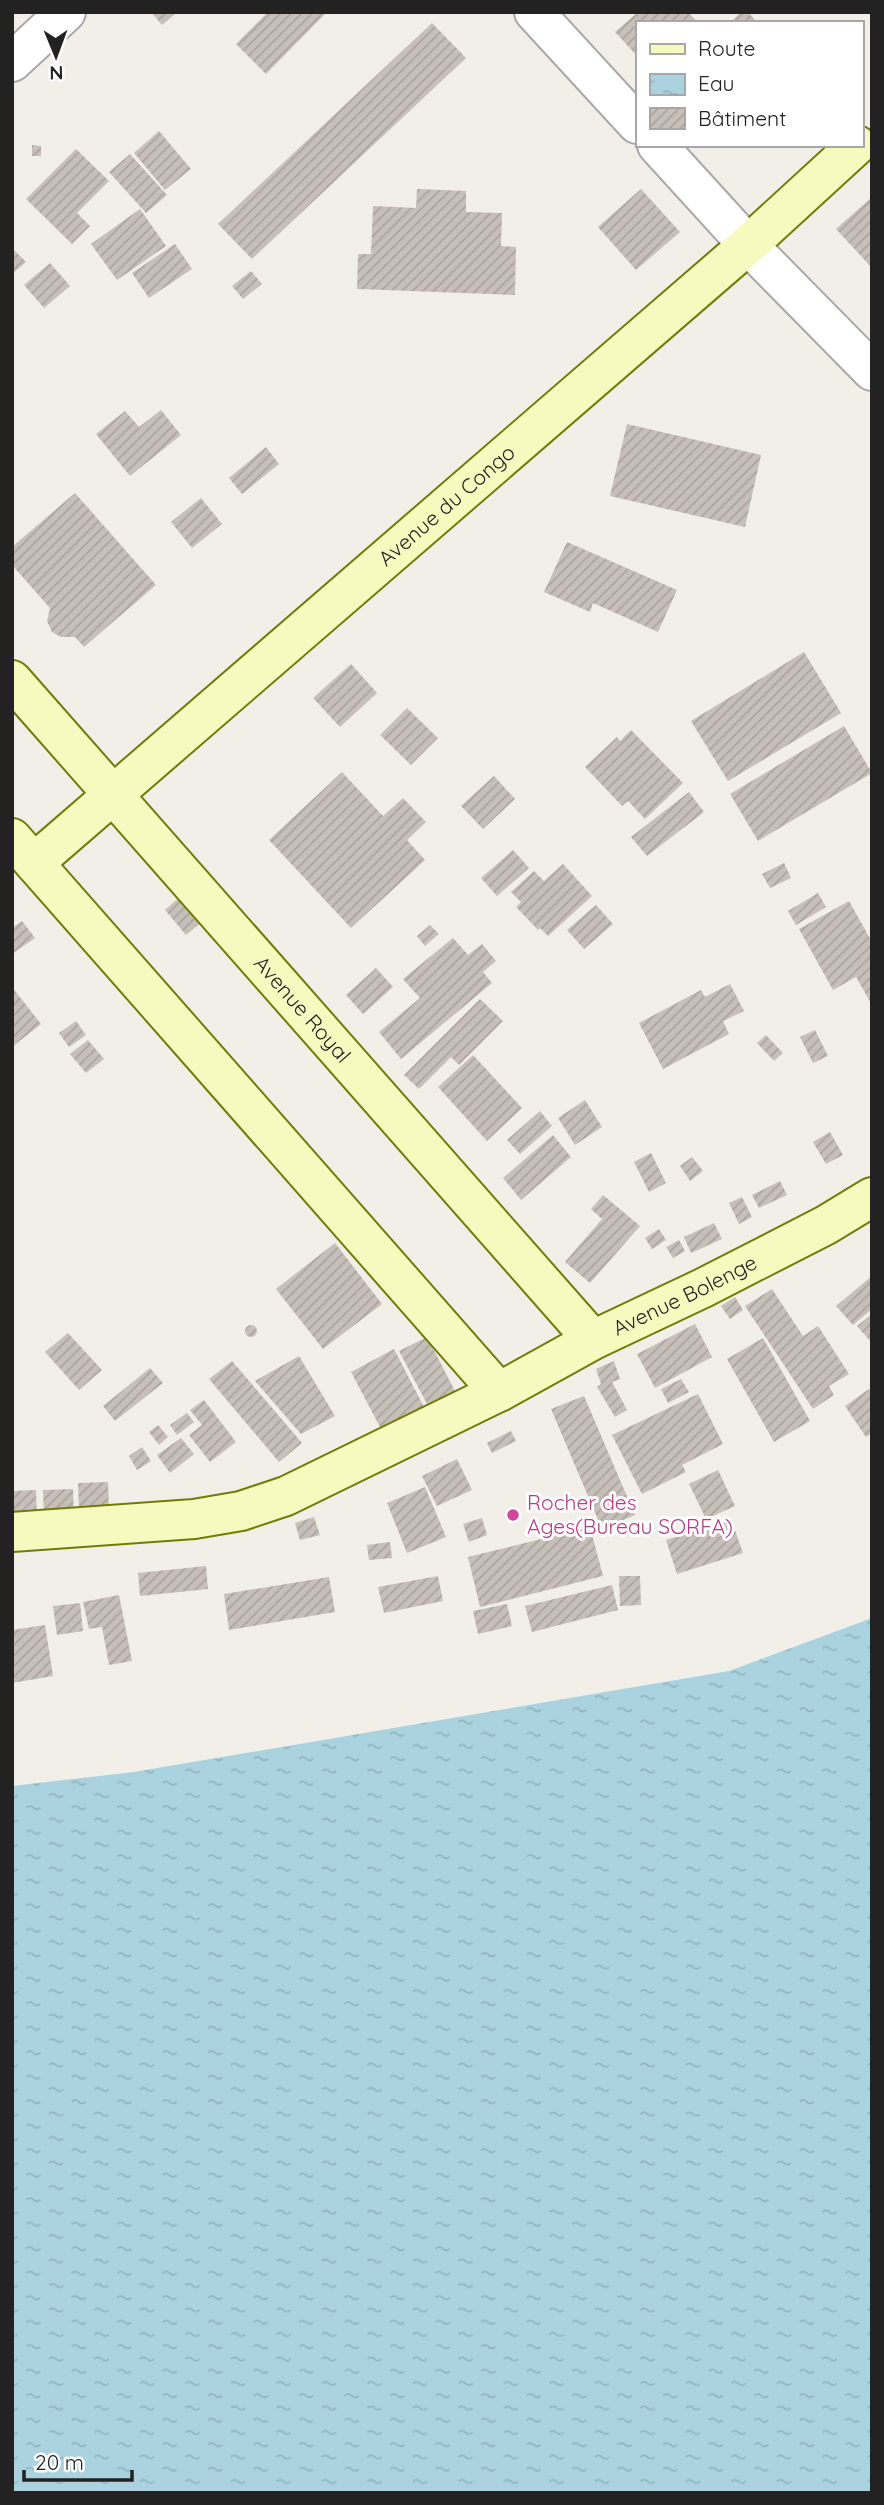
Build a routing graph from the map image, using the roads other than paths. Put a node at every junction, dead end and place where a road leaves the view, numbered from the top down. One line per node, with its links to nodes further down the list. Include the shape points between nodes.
1 (66, 12): 3 (street)
2 (534, 12): 4 (street)
3 (12, 62)
4 (636, 123)
5 (659, 147): 7 (street)
6 (855, 147): 7 (street, Avenue du Congo)
7 (748, 245): 8 (street); 10 (street, Avenue du Congo)
8 (872, 371)
9 (12, 680): 10 (street, Avenue Royal)
10 (115, 795): 11 (street, Avenue du Congo); 13 (street, Avenue Royal)
11 (23, 850): 14 (street)
12 (872, 1198): 13 (street, Avenue Bolenge, via 827,1225)
13 (593, 1340): 14 (street, Avenue Bolenge)
14 (499, 1392): 15 (street, Avenue Bolenge, via 286,1496 241,1511 194,1519)
15 (12, 1532)

